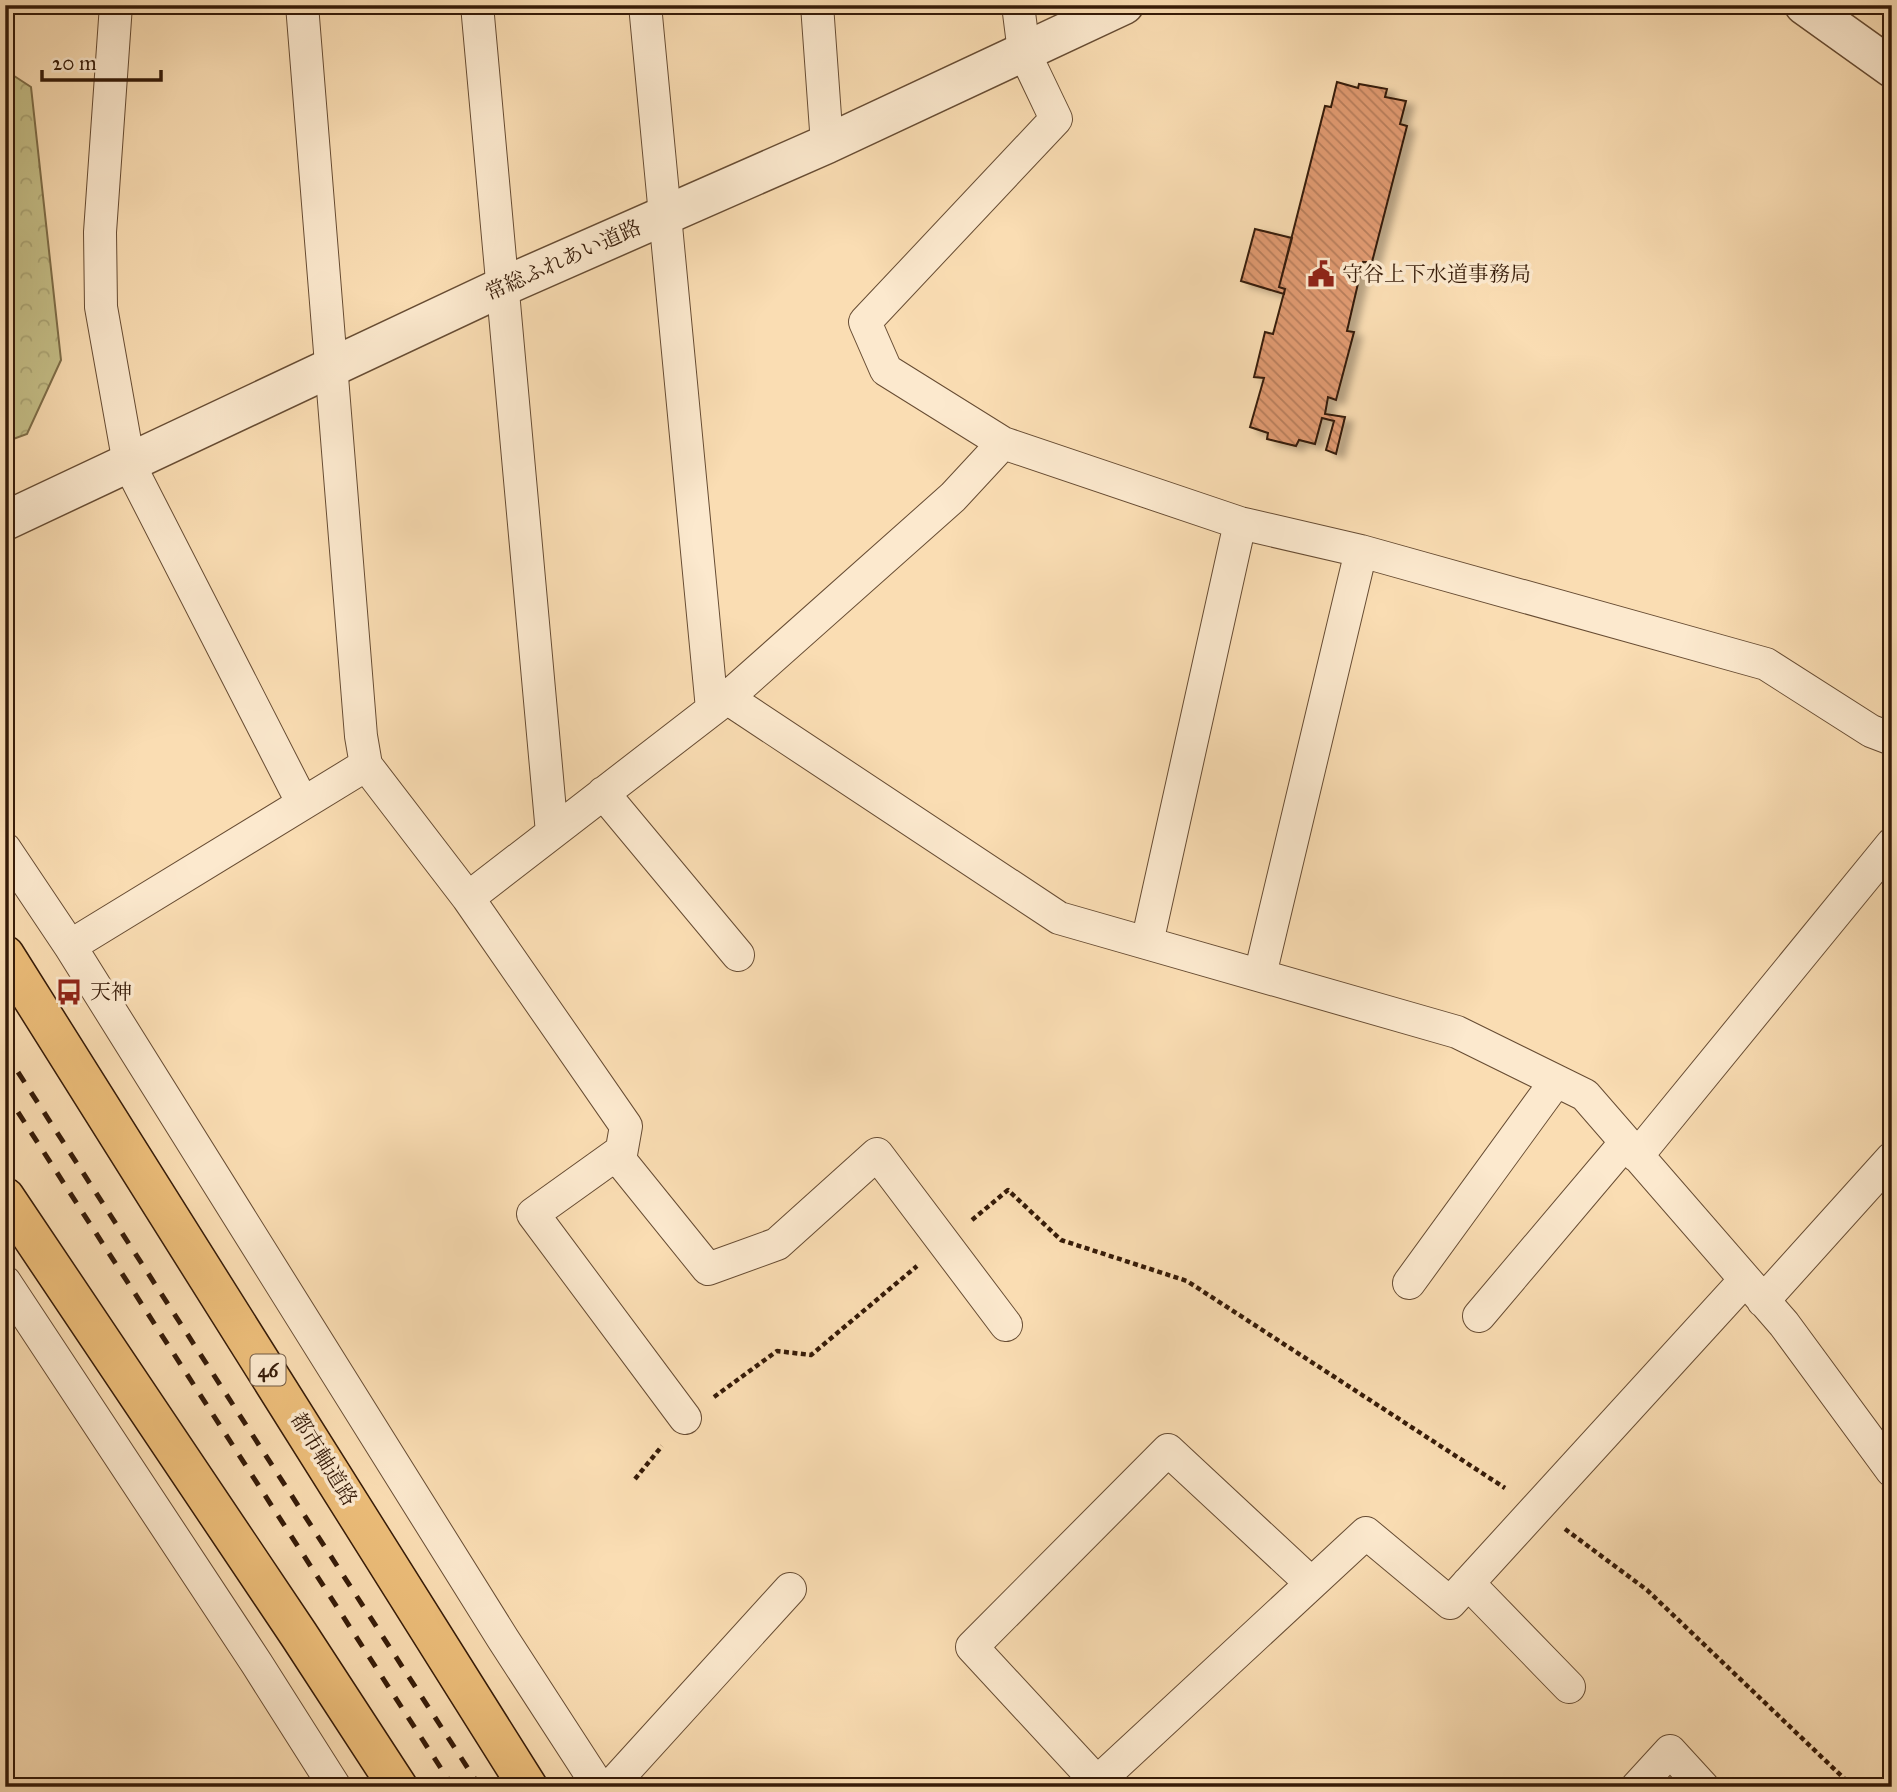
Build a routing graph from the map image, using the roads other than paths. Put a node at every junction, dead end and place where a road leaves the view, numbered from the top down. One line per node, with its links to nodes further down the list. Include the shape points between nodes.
1 (116, 5): 16 (street, via 100,232 101,307)
2 (302, 5): 14 (street)
3 (477, 5): 13 (street)
4 (645, 5): 12 (street)
5 (817, 5): 11 (street)
6 (1018, 5): 9 (street)
7 (1124, 5): 9 (street, 常総ふれあい道路)
8 (1804, 5): 10 (street)
9 (1024, 52): 11 (street, 常総ふれあい道路); 15 (street, via 1056,119 865,322 886,370)
10 (1892, 68)
11 (827, 144): 12 (street, 常総ふれあい道路)
12 (665, 214): 13 (street, 常総ふれあい道路); 20 (street)
13 (502, 287): 14 (street, 常総ふれあい道路); 25 (street)
14 (331, 367): 16 (street, 常総ふれあい道路); 22 (street)
15 (1003, 443): 18 (street); 20 (street, via 953,497)
16 (129, 464): 17 (street, 常総ふれあい道路); 24 (street)
17 (5, 522)
18 (1240, 523): 19 (street); 29 (street)
19 (1361, 551): 21 (street, via 1766,664 1871,731); 33 (street)
20 (719, 704): 23 (street); 29 (street, via 1059,918)
21 (1892, 739)
22 (366, 765): 24 (street); 28 (street)
23 (603, 793): 25 (street); 31 (street)
24 (302, 802): 30 (street)
25 (552, 833): 28 (street)
26 (1892, 845): 35 (street)
27 (6, 851): 30 (street)
28 (468, 898): 36 (street, via 626,1126)
29 (1147, 943): 33 (street)
30 (70, 946): 56 (street)
31 (738, 955)
32 (5, 956): 55 (main road, 都市軸道路 / 46)
33 (1260, 975): 34 (street, via 1457,1032)
34 (1556, 1081): 35 (street, via 1585,1095); 40 (street)
35 (1632, 1149): 41 (street); 42 (street)
36 (621, 1152): 43 (street, via 620,1160 708,1269 777,1244 877,1154); 46 (street, via 533,1214)
37 (1892, 1158): 41 (street)
38 (5, 1198): 44 (main road)
39 (5, 1282): 45 (street)
40 (1409, 1283)
41 (1754, 1290): 47 (street); 49 (street)
42 (1479, 1316)
43 (1006, 1325)
44 (124, 1374): 45 (street); 54 (main road)
45 (82, 1397): 53 (street)
46 (685, 1418)
47 (1890, 1465)
48 (1311, 1583): 49 (street, via 1366,1533 1450,1603); 52 (street); 52 (street, via 1168,1450 972,1647)
49 (1468, 1584): 51 (street)
50 (790, 1589): 57 (street)
51 (1569, 1687)
52 (1094, 1784)
53 (335, 1787)
54 (398, 1787)
55 (528, 1787)
56 (600, 1787)
57 (610, 1787)
58 (1637, 1787): 59 (street, via 1670,1751)
59 (1703, 1787)

